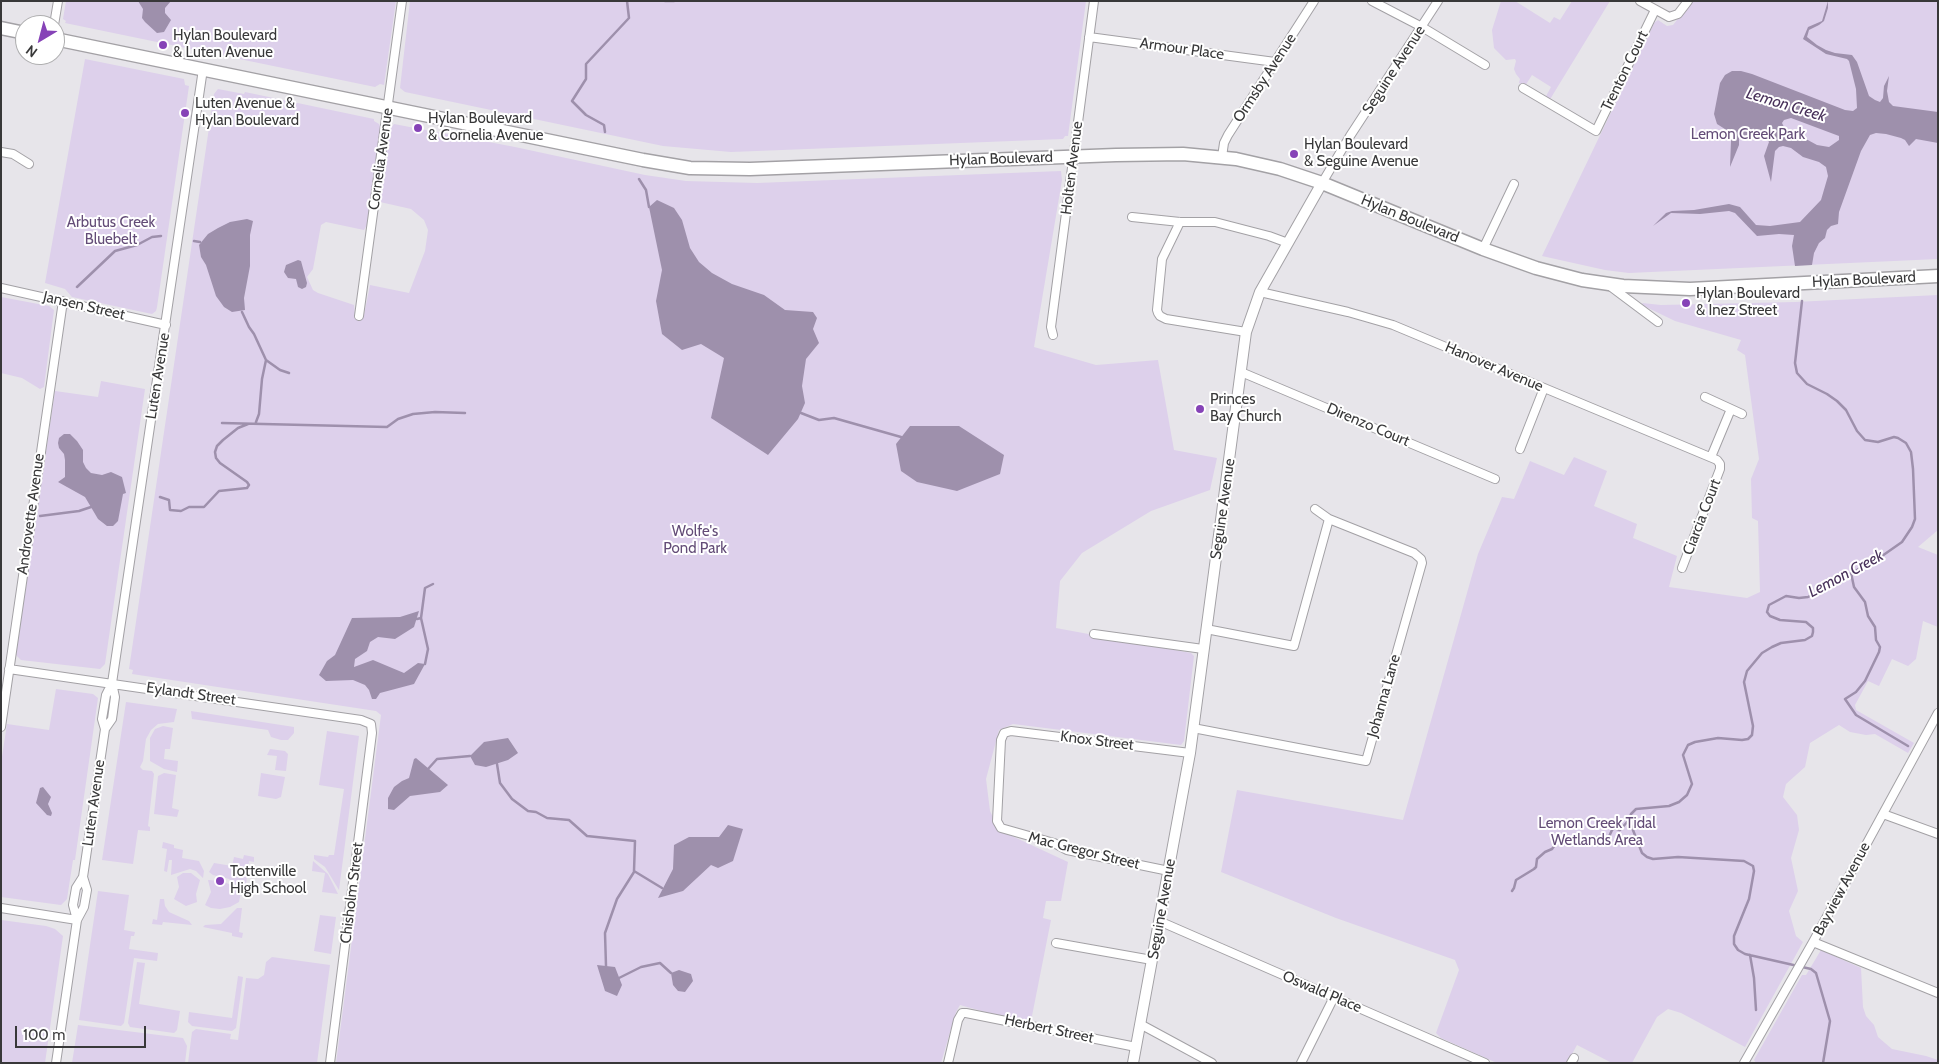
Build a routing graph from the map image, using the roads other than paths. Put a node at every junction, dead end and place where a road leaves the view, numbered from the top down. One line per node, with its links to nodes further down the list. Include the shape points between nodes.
1 (58, 1): 10 (street)
2 (402, 1): 20 (street, Cornelia Avenue)
3 (1094, 1): 14 (street, Holten Avenue)
4 (1314, 1): 16 (street, Ormsby Avenue)
5 (1372, 1): 11 (street)
6 (1438, 1): 11 (street, Seguine Avenue)
7 (1640, 1): 9 (street)
8 (1688, 1): 9 (street, via 1673,16)
9 (1655, 10): 19 (street, Trenton Court, via 1596,131)
10 (56, 15)
11 (1422, 27): 17 (street); 25 (street, Seguine Avenue)
12 (1, 28): 13 (main road)
13 (15, 31)
14 (1089, 37): 16 (street, Armour Place); 22 (street, Holten Avenue)
15 (65, 42): 18 (main road, Hylan Boulevard)
16 (1275, 62): 23 (street, Ormsby Avenue, via 1226,138)
17 (1485, 65)
18 (203, 70): 20 (main road, Hylan Boulevard); 38 (street, Luten Avenue)
19 (1523, 88)
20 (388, 108): 22 (main road, Hylan Boulevard, via 690,168 750,169); 36 (street, Cornelia Avenue)
21 (1, 152): 24 (street, via 13,154)
22 (1074, 156): 23 (main road, Hylan Boulevard, via 1174,154); 40 (street, Holten Avenue)
23 (1222, 157): 25 (main road, Hylan Boulevard, via 1280,169)
24 (29, 164)
25 (1322, 183): 29 (street, Seguine Avenue); 30 (main road, Hylan Boulevard)
26 (1514, 184): 30 (street)
27 (1132, 217): 28 (street)
28 (1180, 222): 29 (street, via 1215,222); 39 (street, via 1162,259 1157,310 1160,316)
29 (1288, 243): 34 (street, Seguine Avenue)
30 (1482, 248): 32 (main road, Hylan Boulevard, via 1550,272)
31 (1938, 276): 32 (main road, Hylan Boulevard, via 1672,290)
32 (1609, 284): 37 (street)
33 (1, 288): 35 (street, Jansen Street)
34 (1260, 292): 39 (street, Seguine Avenue); 42 (street, Hanover Avenue, via 1393,325)
35 (63, 301): 38 (street, Jansen Street); 56 (street, Androvette Avenue)
36 (359, 316)
37 (1658, 322)
38 (166, 325): 57 (street, Luten Avenue)
39 (1246, 332): 41 (street, Seguine Avenue)
40 (1053, 335)
41 (1241, 372): 49 (street, Direnzo Court); 53 (street, Seguine Avenue)
42 (1544, 388): 46 (street); 47 (street, Hanover Avenue)
43 (1705, 397): 44 (street)
44 (1731, 409): 45 (street); 47 (street)
45 (1742, 414)
46 (1520, 448)
47 (1711, 457): 48 (street, Hanover Avenue)
48 (1720, 464): 52 (street, Ciarcia Court)
49 (1495, 479)
50 (1315, 509): 51 (street, Johanna Lane)
51 (1329, 519): 53 (street, via 1294,646); 61 (street, Johanna Lane, via 1414,553 1422,563 1366,761)
52 (1682, 568)
53 (1206, 629): 55 (street, Seguine Avenue)
54 (1094, 634): 55 (street)
55 (1204, 649): 61 (street, Seguine Avenue)
56 (9, 669): 57 (street, Eylandt Street); 60 (street, Androvette Avenue)
57 (112, 683): 59 (street, Eylandt Street); 67 (street, Luten Avenue, via 115,697 112,719 105,729)
58 (1938, 713): 63 (street, Bayview Avenue)
59 (371, 724): 79 (street, Chisholm Street)
60 (1, 727)
61 (1193, 728): 62 (street, Seguine Avenue)
62 (1190, 752): 64 (street, Knox Street, via 1011,731 1004,733 1000,740 997,821); 66 (street, Seguine Avenue)
63 (1883, 814): 65 (street); 71 (street, Bayview Avenue)
64 (1001, 828): 66 (street, Mac Gregor Street, via 1067,850)
65 (1938, 834)
66 (1168, 871): 70 (street, Seguine Avenue)
67 (83, 877): 69 (street, Luten Avenue, via 87,890 84,907); 69 (street, Luten Avenue, via 76,888 73,905)
68 (1, 908): 69 (street)
69 (77, 920): 78 (street, Luten Avenue)
70 (1160, 922): 73 (street, Seguine Avenue); 75 (street, Oswald Place)
71 (1813, 942): 74 (street); 85 (street, Bayview Avenue)
72 (1056, 943): 73 (street)
73 (1152, 960): 76 (street, Seguine Avenue)
74 (1938, 993)
75 (1334, 997): 83 (street); 84 (street, Oswald Place)
76 (1140, 1024): 77 (street, Seguine Avenue); 82 (street)
77 (1136, 1047): 80 (street, Herbert Street, via 962,1013); 81 (street, Seguine Avenue)
78 (56, 1063)
79 (330, 1063)
80 (948, 1063)
81 (1133, 1063)
82 (1212, 1063)
83 (1301, 1063)
84 (1485, 1063)
85 (1744, 1063)

